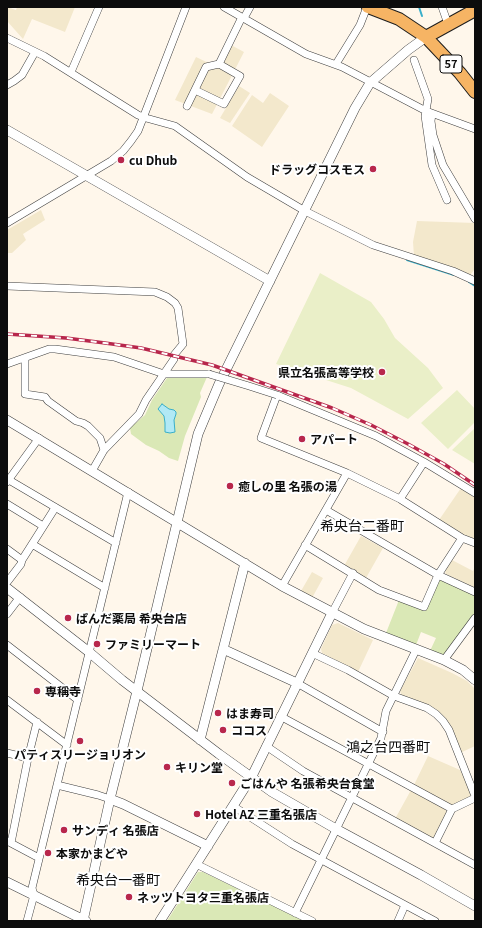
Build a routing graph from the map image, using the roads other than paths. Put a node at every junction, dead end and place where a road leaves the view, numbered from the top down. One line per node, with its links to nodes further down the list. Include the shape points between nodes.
1 (99, 7): 16 (street)
2 (186, 7): 23 (street)
3 (224, 7): 8 (street)
4 (250, 7): 8 (street)
5 (367, 7): 10 (main road, 57, via 399,19); 15 (street, via 360,25)
6 (442, 7): 9 (street)
7 (475, 10): 9 (main road)
8 (243, 18): 14 (street); 15 (street, via 301,52)
9 (448, 24): 10 (main road)
10 (426, 37): 17 (street); 20 (main road, 57)
11 (7, 38): 12 (street)
12 (35, 52): 16 (street); 18 (street, via 22,75)
13 (414, 60): 22 (street, via 427,94)
14 (219, 64): 19 (street, via 206,67); 19 (street, via 240,76 224,104)
15 (336, 64): 17 (street)
16 (71, 72): 23 (street)
17 (370, 83): 22 (street); 28 (street, via 355,108)
18 (7, 85)
19 (195, 90): 21 (street)
20 (475, 92)
21 (187, 106)
22 (429, 113): 24 (street); 27 (street, via 425,116 432,165); 29 (street, via 433,136 443,165)
23 (141, 118): 26 (street, via 135,136 123,151); 28 (street, via 174,126 247,177)
24 (475, 129)
25 (7, 130): 26 (street)
26 (86, 176): 30 (street); 31 (street)
27 (447, 200)
28 (305, 212): 31 (street); 32 (street, via 372,245)
29 (475, 219)
30 (7, 223)
31 (270, 280): 51 (street, via 219,384 198,434)
32 (475, 281)
33 (7, 286): 36 (street, via 155,292 168,297 178,308 183,344)
34 (25, 358): 35 (street); 36 (street, via 55,349 114,357); 40 (street, via 25,394 45,397 76,421 88,426 100,438)
35 (7, 364)
36 (164, 374): 37 (street, bridge, via 210,374); 40 (street, via 139,414)
37 (277, 395): 41 (street, via 376,436); 43 (street, via 262,438)
38 (7, 420): 39 (street)
39 (39, 438): 42 (street); 44 (street)
40 (104, 450): 42 (street)
41 (424, 462): 46 (street); 47 (street)
42 (92, 471): 45 (street)
43 (347, 473): 47 (street); 50 (street)
44 (8, 481): 49 (street)
45 (128, 492): 51 (street); 54 (street)
46 (475, 493)
47 (400, 499): 53 (street)
48 (7, 504): 52 (street)
49 (55, 508): 52 (street); 54 (street)
50 (326, 510): 57 (street); 62 (street)
51 (176, 522): 60 (street); 79 (street)
52 (43, 526): 56 (street)
53 (462, 538): 55 (street); 62 (street)
54 (116, 543): 65 (street)
55 (475, 543)
56 (32, 544): 59 (street); 65 (street)
57 (305, 545): 61 (street); 64 (street)
58 (7, 549): 59 (street)
59 (22, 560): 63 (street, via 22,564)
60 (245, 563): 64 (street); 72 (street)
61 (353, 573): 62 (street, via 380,590 424,607); 68 (street)
62 (438, 575): 66 (street)
63 (8, 584): 67 (street)
64 (282, 586): 68 (street)
65 (105, 588): 74 (street)
66 (475, 592)
67 (20, 597): 69 (street); 74 (street)
68 (332, 613): 73 (street, via 370,632); 75 (street)
69 (7, 614)
70 (475, 618): 76 (street)
71 (7, 645): 82 (street)
72 (222, 649): 78 (street); 86 (street)
73 (416, 650): 76 (street); 80 (street)
74 (89, 652): 79 (street); 82 (street)
75 (312, 652): 78 (street); 80 (street)
76 (444, 660): 77 (street)
77 (475, 680)
78 (297, 683): 83 (street); 85 (street)
79 (137, 691): 86 (street); 96 (street)
80 (394, 696): 85 (street, via 386,711); 94 (street, via 427,708 443,721 449,730)
81 (7, 700): 84 (street)
82 (78, 700): 87 (street)
83 (280, 716): 88 (street); 91 (street)
84 (36, 722): 87 (street); 90 (street)
85 (383, 732): 91 (street)
86 (200, 740): 92 (street)
87 (67, 745): 93 (street)
88 (266, 746): 92 (street); 95 (street, via 303,772)
89 (7, 753): 90 (street)
90 (28, 758): 100 (street)
91 (368, 764): 95 (street); 98 (street)
92 (252, 776): 97 (street); 99 (street, via 272,792)
93 (57, 785): 96 (street); 103 (street)
94 (475, 797): 98 (street)
95 (351, 799): 99 (street); 101 (street)
96 (110, 800): 102 (street); 112 (street)
97 (233, 806): 102 (street); 104 (street, via 281,837)
98 (452, 809): 101 (street)
99 (336, 829): 104 (street); 110 (street)
100 (9, 842): 103 (street)
101 (435, 843): 106 (street)
102 (208, 846): 105 (street)
103 (39, 858): 108 (street, via 32,888)
104 (322, 859): 109 (street); 111 (street)
105 (196, 864): 111 (street); 114 (street)
106 (475, 865)
107 (7, 882): 108 (street)
108 (34, 895): 112 (street); 113 (street)
109 (406, 905): 116 (street); 117 (street)
110 (475, 906)
111 (295, 913): 115 (street)
112 (84, 920)
113 (27, 921)
114 (160, 921)
115 (312, 921)
116 (398, 921)
117 (435, 921)

